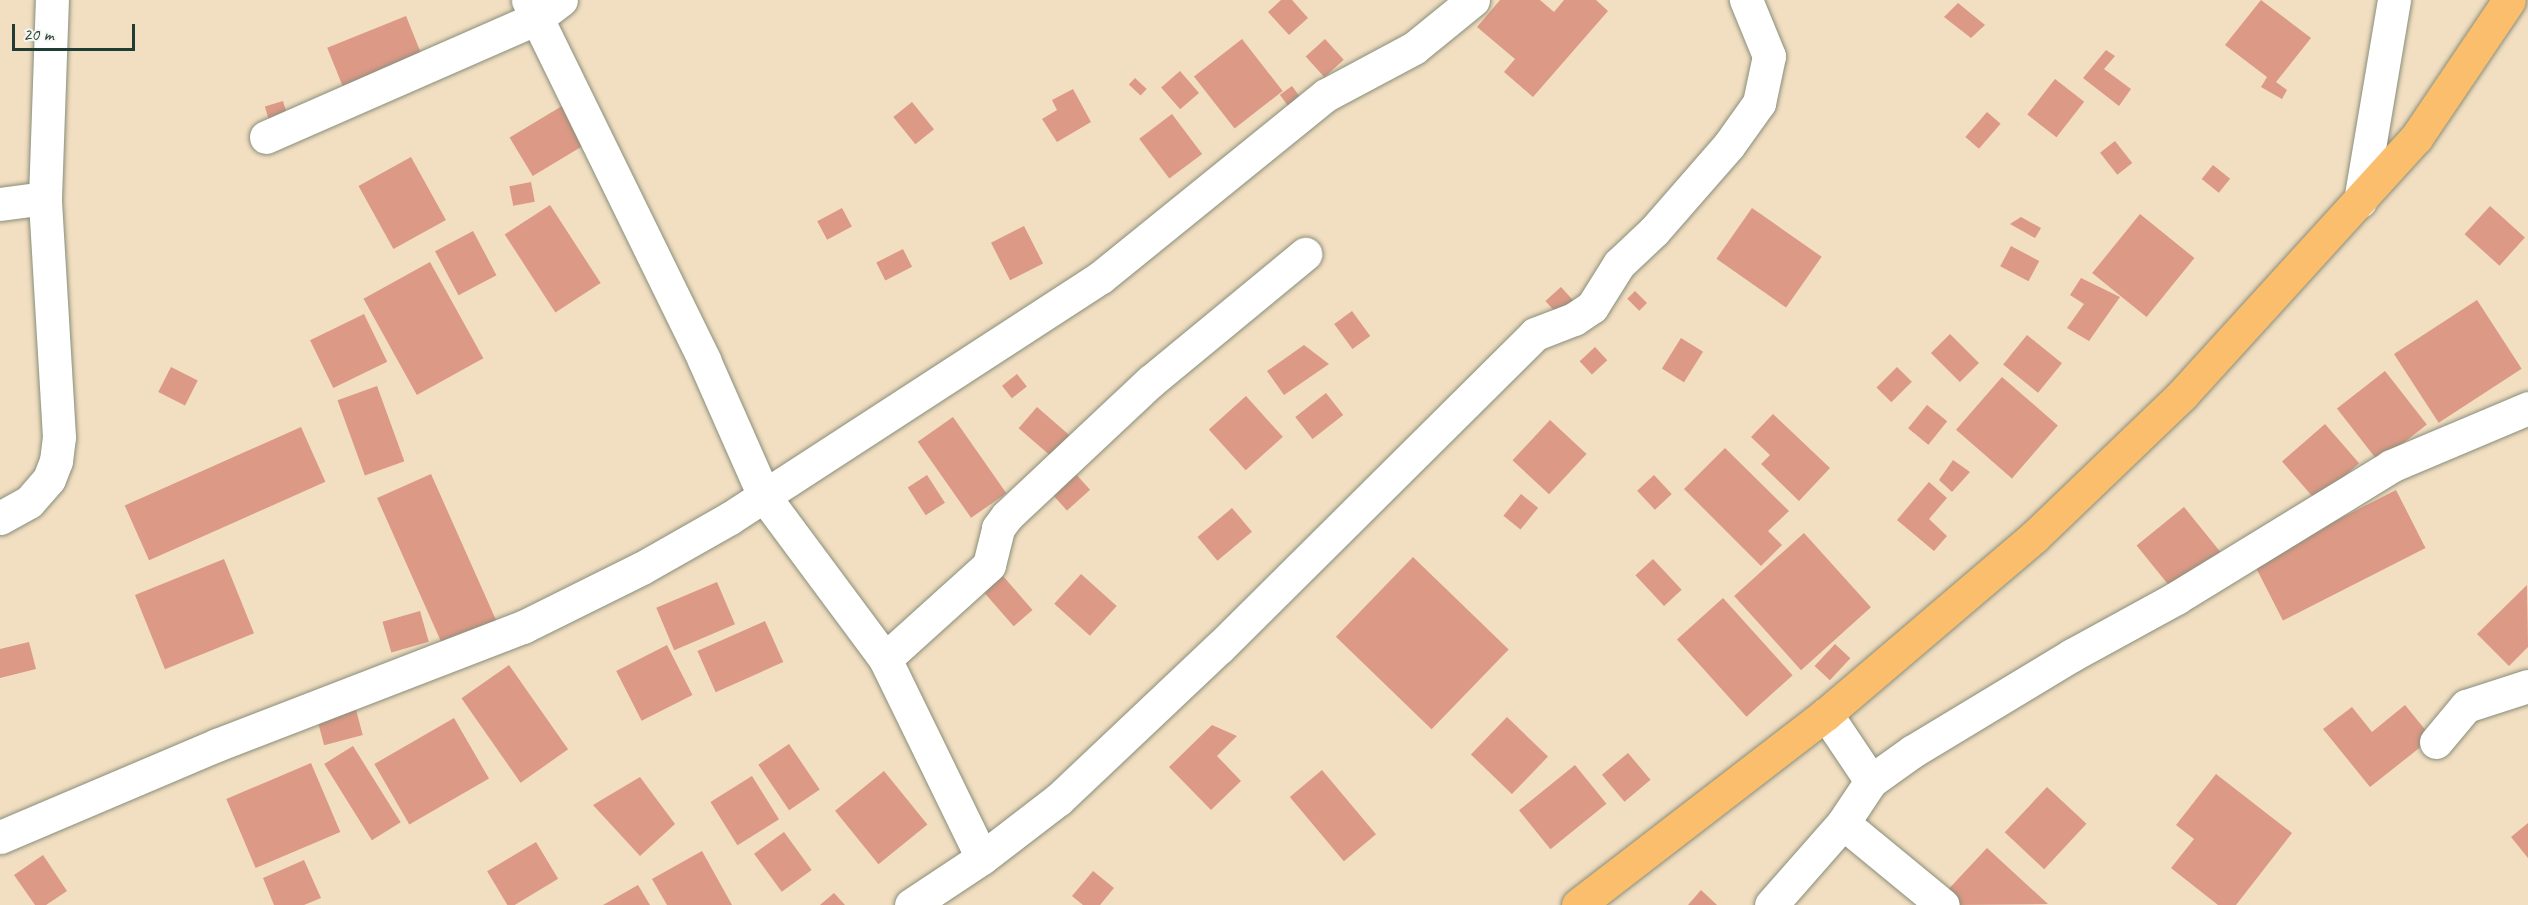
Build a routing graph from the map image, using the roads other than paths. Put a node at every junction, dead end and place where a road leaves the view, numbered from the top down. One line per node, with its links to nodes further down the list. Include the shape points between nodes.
1 (52, 0): 8 (street)
2 (1473, 0): 13 (street, via 1414,48 1326,95 1101,277)
3 (1746, 0): 22 (street, via 1769,56 1759,103 1729,145 1654,231 1619,264 1592,307 1574,319 1535,334 1220,647 1059,799)
4 (2394, 0): 9 (street)
5 (2509, 0): 9 (highway, via 2416,138)
6 (542, 6): 7 (street); 13 (street)
7 (266, 137)
8 (45, 198): 10 (street); 14 (street, via 58,437 56,461 49,479 29,502)
9 (2360, 201): 17 (highway, via 2182,395 2034,537)
10 (0, 204)
11 (1305, 254): 15 (street, via 1151,381 1007,516 998,528 988,566)
12 (2528, 408): 19 (street, via 2391,466 2176,598 1964,719)
13 (764, 496): 15 (street); 21 (street, via 642,568 524,627 217,745)
14 (0, 518)
15 (885, 658): 22 (street)
16 (2528, 686): 18 (street, via 2466,706)
17 (1826, 714): 19 (street); 24 (highway)
18 (2436, 742)
19 (1871, 781): 20 (street)
20 (1843, 824): 25 (street); 26 (street)
21 (0, 837)
22 (982, 858): 23 (street)
23 (911, 905)
24 (1578, 905)
25 (1771, 905)
26 (1943, 905)

